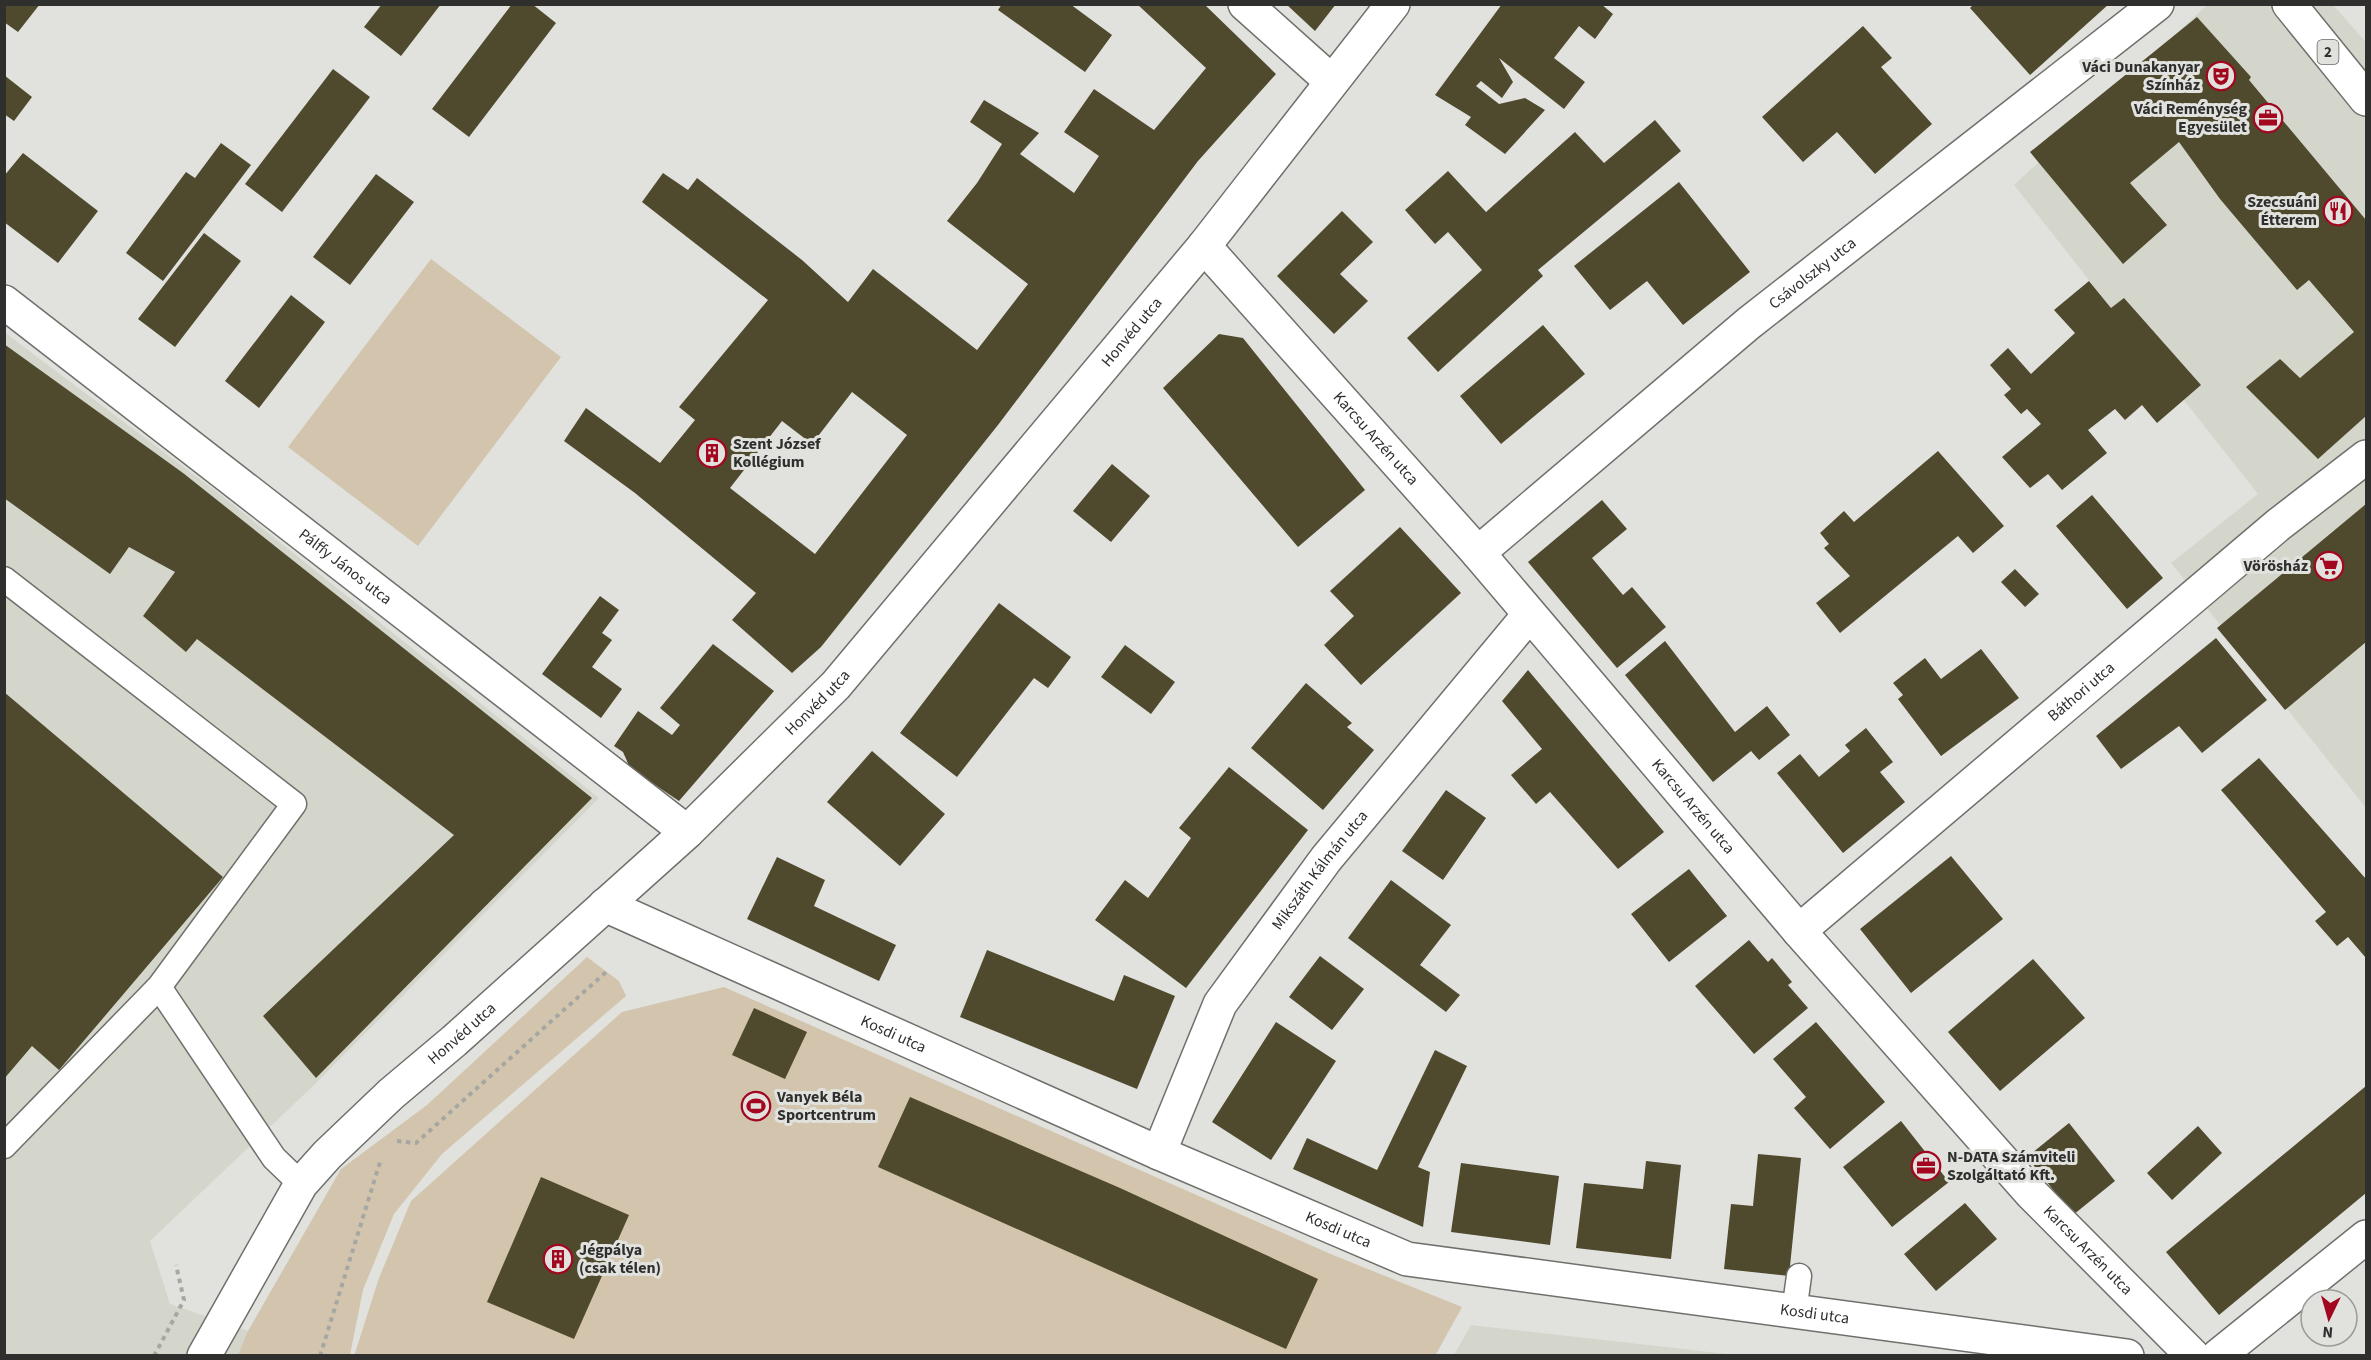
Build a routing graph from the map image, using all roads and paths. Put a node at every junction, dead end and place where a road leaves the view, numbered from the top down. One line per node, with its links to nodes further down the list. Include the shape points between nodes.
1 (1245, 4): 5 (street)
2 (1393, 4): 5 (street, Honvéd utca)
3 (2157, 4): 10 (street, Csávolszky utca, via 1749,323)
4 (2289, 4): 6 (street, 2)
5 (1331, 81): 7 (street, Honvéd utca)
6 (2367, 99)
7 (1204, 246): 10 (street, Karcsu Arzén utca); 13 (street, Honvéd utca, via 836,685)
8 (4, 302): 13 (street, Pálffy János utca)
9 (2367, 457): 15 (street, Báthori utca, via 2278,525)
10 (1478, 553): 12 (street, Karcsu Arzén utca)
11 (4, 579): 17 (lane, via 294,804)
12 (1528, 615): 15 (street, Karcsu Arzén utca); 21 (street, Mikszáth Kálmán utca, via 1326,859 1220,1004)
13 (687, 832): 14 (street, Honvéd utca)
14 (605, 905): 18 (street, Honvéd utca); 21 (street, Kosdi utca)
15 (1799, 930): 31 (street, Karcsu Arzén utca, via 2031,1193)
16 (606, 972): 18 (path, via 416,1143 387,1140)
17 (159, 987): 19 (lane); 22 (lane, via 274,1158)
18 (391, 1094): 22 (street, Honvéd utca)
19 (4, 1146)
20 (384, 1151): 29 (path)
21 (1159, 1153): 26 (street, Kosdi utca, via 1407,1259)
22 (301, 1184): 28 (street, Honvéd utca)
23 (2367, 1237): 32 (street)
24 (176, 1265): 27 (path, via 184,1300)
25 (1800, 1276): 26 (lane)
26 (1794, 1312): 30 (street, Kosdi utca)
27 (154, 1356)
28 (204, 1356)
29 (320, 1356)
30 (2127, 1356)
31 (2193, 1356)
32 (2218, 1356)

